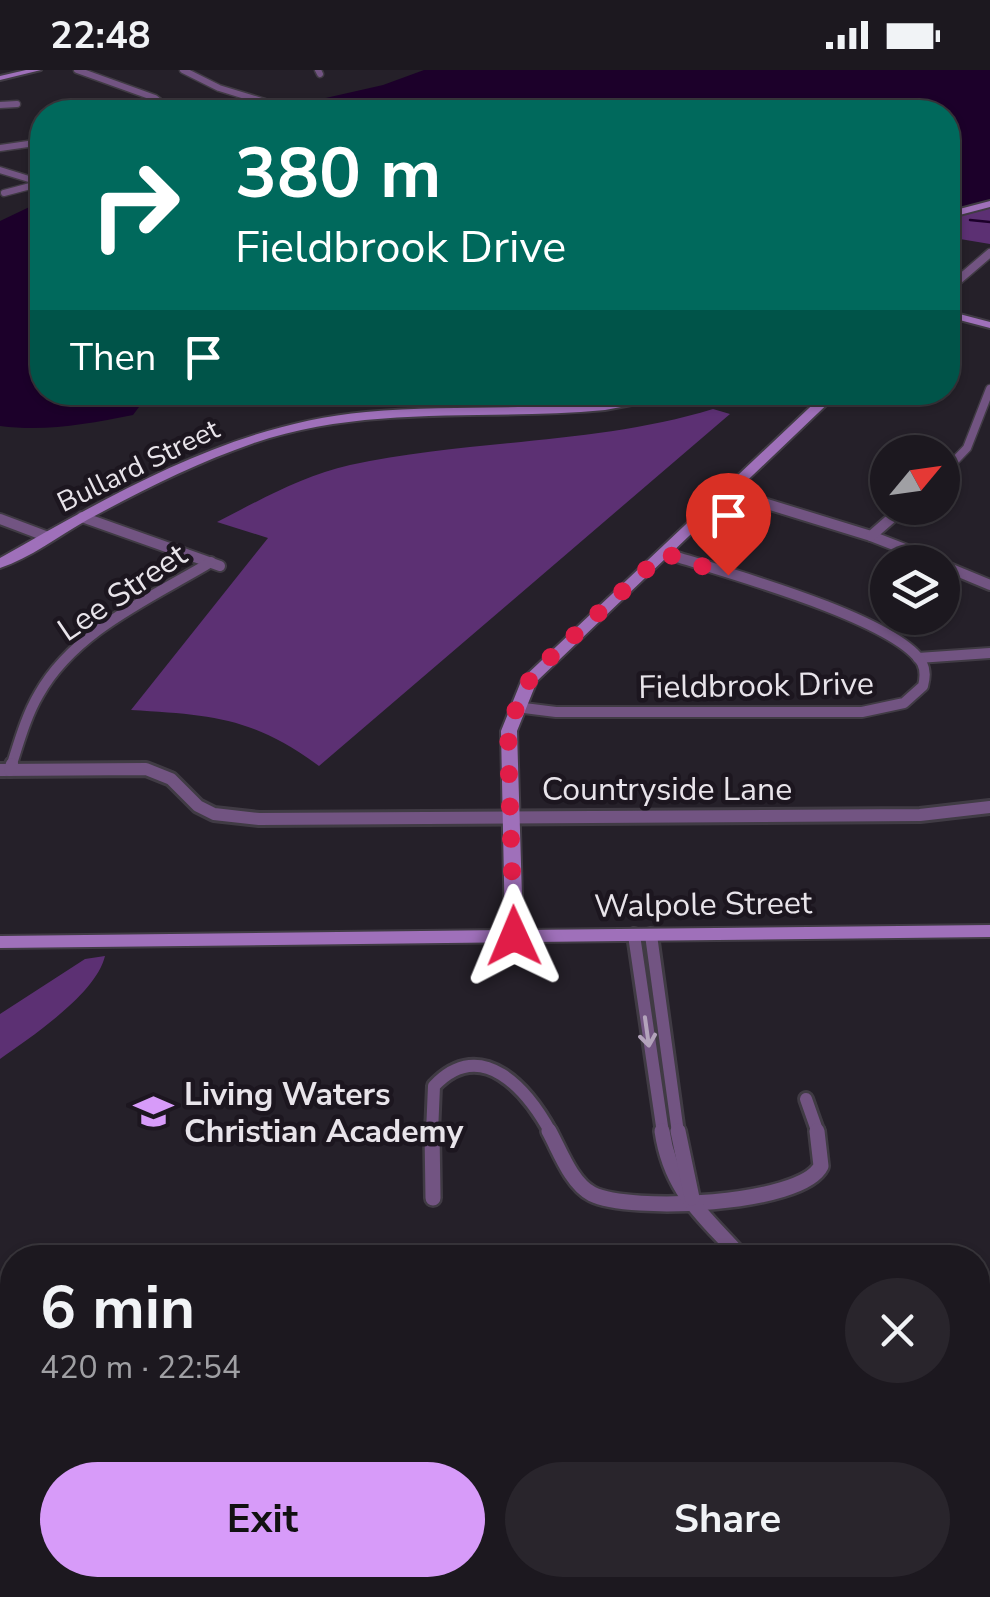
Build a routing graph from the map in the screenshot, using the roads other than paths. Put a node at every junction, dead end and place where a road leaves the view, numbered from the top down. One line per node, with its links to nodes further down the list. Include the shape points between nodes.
1 (37, 70): 4 (main road)
2 (77, 70): 5 (street)
3 (183, 70): 6 (street)
4 (0, 78)
5 (158, 100)
6 (258, 100)
7 (17, 104): 8 (street)
8 (0, 106)
9 (28, 144): 10 (street)
10 (0, 148)
11 (0, 170): 12 (street)
12 (30, 179)
13 (30, 186): 14 (street)
14 (4, 193)
15 (986, 205): 16 (main road)
16 (960, 212)
17 (987, 257): 18 (street)
18 (960, 280)
19 (960, 317): 20 (main road)
20 (990, 325)
21 (990, 388): 24 (street)
22 (613, 405): 28 (main road, Bullard Street, via 347,417 302,425 204,459)
23 (820, 405): 27 (main road)
24 (975, 420): 25 (street); 26 (street)
25 (990, 422)
26 (960, 456)
27 (728, 492): 31 (street); 34 (main road)
28 (82, 518): 32 (main road, Bullard Street); 41 (street, Lee Street, via 215,564 110,625 66,659 45,683)
29 (0, 519): 32 (street)
30 (884, 525): 31 (street)
31 (871, 536): 33 (street)
32 (48, 537): 35 (main road, Bullard Street)
33 (893, 545)
34 (664, 553): 39 (street, Fieldbrook Drive, via 832,612); 40 (main road, via 541,666)
35 (0, 564)
36 (960, 572): 37 (street)
37 (990, 585)
38 (990, 653): 39 (street)
39 (918, 658): 40 (street, Fieldbrook Drive, via 926,677 914,698 862,712)
40 (516, 707): 43 (main road, via 509,730)
41 (5, 770): 43 (street, Countryside Lane, via 146,769 170,779 198,806 235,818)
42 (990, 807): 43 (street, Countryside Lane, via 920,815)
43 (512, 817): 46 (main road)
44 (990, 931): 45 (main road, Walpole Street)
45 (642, 935): 46 (main road, Walpole Street); 50 (street, via 663,1148 671,1174)
46 (514, 936): 47 (main road, Walpole Street)
47 (0, 942)
48 (806, 1099): 50 (street, via 821,1148 818,1174 778,1192)
49 (433, 1198): 50 (street, via 431,1090 444,1075 478,1066 501,1071 526,1092 586,1190 607,1198)
50 (693, 1202): 51 (street)
51 (731, 1245)

